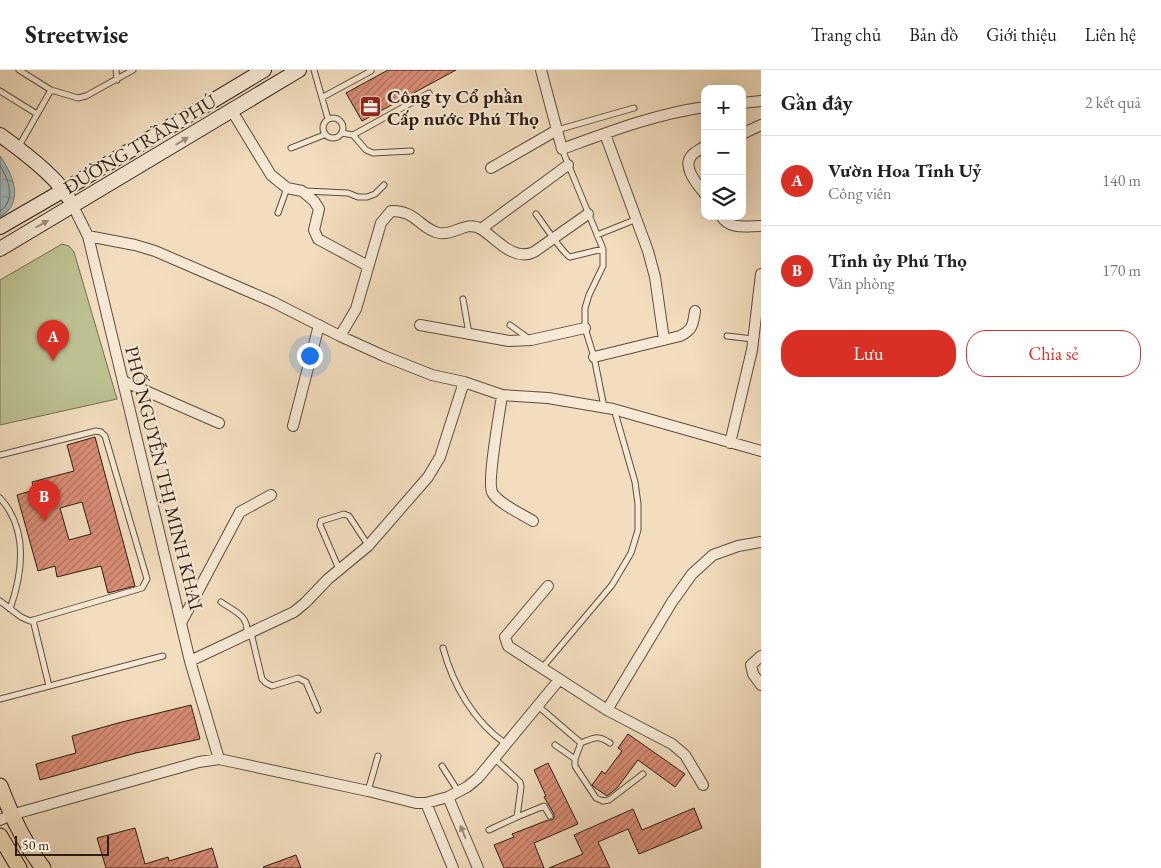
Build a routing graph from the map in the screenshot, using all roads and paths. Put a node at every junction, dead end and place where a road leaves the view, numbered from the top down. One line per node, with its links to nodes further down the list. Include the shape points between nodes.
1 (19, 70): 10 (lane)
2 (116, 70): 9 (lane)
3 (133, 70): 9 (lane)
4 (264, 70): 39 (main road, ĐƯỜNG TRẦN PHÚ)
5 (314, 70): 13 (lane)
6 (371, 70): 13 (lane)
7 (541, 70): 22 (street)
8 (293, 71): 18 (main road, ĐƯỜNG TRẦN PHÚ)
9 (117, 80): 10 (lane, via 78,98)
10 (52, 90): 19 (lane)
11 (0, 91): 19 (lane)
12 (429, 92): 28 (lane)
13 (322, 97): 20 (lane)
14 (761, 101): 15 (street)
15 (746, 103)
16 (634, 108): 22 (lane)
17 (701, 108): 25 (street, via 670,113)
18 (232, 111): 37 (street, via 271,175); 41 (main road, ĐƯỜNG TRẦN PHÚ, one-way to 18)
19 (37, 114): 29 (lane)
20 (328, 119): 24 (lane, via 339,120 343,126); 27 (lane, via 322,128)
21 (761, 125): 23 (street)
22 (556, 130): 31 (street); 35 (street)
23 (746, 132)
24 (342, 133): 27 (lane, via 330,139); 28 (lane)
25 (605, 134): 31 (street); 45 (street)
26 (0, 135): 29 (main road)
27 (324, 135): 30 (lane)
28 (354, 135): 33 (lane, via 366,150 373,153)
29 (18, 148): 39 (main road)
30 (291, 148)
31 (562, 149): 34 (lane)
32 (701, 149): 38 (street, via 690,157 688,165)
33 (411, 151)
34 (568, 165): 44 (lane); 49 (street)
35 (491, 168)
36 (384, 185): 40 (lane, via 367,197)
37 (286, 188): 40 (street); 42 (lane)
38 (701, 189)
39 (64, 190): 41 (main road); 48 (main road, ĐƯỜNG TRẦN PHÚ)
40 (302, 191): 55 (street, via 319,209 314,230 318,238)
41 (73, 206): 51 (street, PHỐ NGUYỄN THỊ MINH KHAI); 53 (main road, ĐƯỜNG TRẦN PHÚ, one-way to 41)
42 (278, 213)
43 (536, 214): 52 (lane)
44 (588, 214): 50 (lane); 52 (street)
45 (637, 219): 50 (lane); 68 (street, via 655,277)
46 (723, 220): 47 (street, via 734,226)
47 (761, 226)
48 (0, 227)
49 (481, 229): 52 (street, via 504,247 522,255 534,252); 55 (street, via 473,226 440,233 410,214 391,212 380,223)
50 (597, 235): 54 (lane)
51 (88, 236): 60 (street, via 155,250); 71 (street, PHỐ NGUYỄN THỊ MINH KHAI)
52 (554, 238): 54 (lane, via 565,255 570,257)
53 (0, 249)
54 (603, 249): 63 (lane, via 603,266 585,308)
55 (368, 266): 65 (street, via 356,310)
56 (761, 274): 57 (street)
57 (760, 292): 69 (street)
58 (463, 299): 64 (lane)
59 (695, 311): 68 (street, via 688,332)
60 (319, 325): 65 (street); 76 (street)
61 (420, 325): 64 (street)
62 (510, 325): 67 (lane)
63 (585, 328): 67 (street); 70 (lane)
64 (469, 335): 67 (street, via 509,341)
65 (340, 336): 72 (street, via 432,374)
66 (727, 336): 69 (lane)
67 (531, 340)
68 (664, 340): 70 (street)
69 (756, 347): 77 (street)
70 (594, 357): 74 (lane)
71 (123, 381): 75 (street); 91 (street, PHỐ NGUYỄN THỊ MINH KHAI)
72 (464, 382): 73 (street); 84 (street, via 440,458 405,505)
73 (502, 395): 74 (street, via 548,398); 82 (street, via 490,484 500,501)
74 (609, 408): 77 (street); 97 (lane, via 635,482 638,530 631,553 612,585)
75 (219, 423)
76 (293, 426)
77 (730, 443): 78 (street)
78 (761, 451)
79 (0, 455): 90 (lane, via 101,432 105,436 147,579 142,588)
80 (271, 495): 91 (street, via 240,512)
81 (0, 498): 89 (lane, via 15,520 21,545 21,568)
82 (532, 521)
83 (761, 542): 104 (street, via 713,555 692,574)
84 (368, 546): 85 (street); 85 (lane, via 349,516 344,514 321,521 320,526)
85 (339, 570): 92 (street, via 294,612)
86 (548, 586): 97 (street, via 505,638 508,646)
87 (0, 601): 89 (lane)
88 (222, 602): 92 (lane, via 246,619)
89 (10, 609): 90 (lane, via 26,620)
90 (33, 620): 100 (lane)
91 (181, 623): 96 (street, PHỐ NGUYỄN THỊ MINH KHAI)
92 (249, 633): 96 (street); 103 (lane, via 262,679 272,686 298,678 306,682)
93 (443, 648): 107 (lane, via 448,666 465,699 491,734)
94 (163, 656): 100 (lane)
95 (761, 656): 99 (street, via 750,665)
96 (190, 661): 110 (street, PHỐ NGUYỄN THỊ MINH KHAI)
97 (542, 668): 98 (street)
98 (559, 680): 102 (street); 104 (street)
99 (761, 685)
100 (49, 686): 101 (lane)
101 (0, 699)
102 (538, 706): 106 (lane); 107 (street)
103 (318, 710)
104 (607, 710): 115 (street, via 672,744 685,755)
105 (610, 742): 106 (lane, via 596,737)
106 (581, 743): 112 (lane)
107 (506, 745): 111 (street)
108 (555, 746): 112 (lane)
109 (378, 756): 117 (lane)
110 (219, 759): 117 (street); 122 (street)
111 (495, 759): 118 (street, via 467,788); 123 (lane, via 520,782)
112 (575, 760): 114 (lane, via 575,766 596,798 603,800 609,800)
113 (442, 766): 118 (lane)
114 (643, 774)
115 (703, 785)
116 (0, 786): 122 (main road)
117 (368, 791): 120 (street, via 407,802)
118 (458, 792): 119 (street)
119 (448, 797): 120 (street); 129 (street, one-way to 119)
120 (426, 803): 128 (street)
121 (550, 816): 123 (lane, via 544,806)
122 (6, 817): 127 (main road)
123 (517, 817): 124 (lane)
124 (490, 830)
125 (0, 836): 126 (main road)
126 (19, 868)
127 (43, 868)
128 (453, 868)
129 (478, 868)

